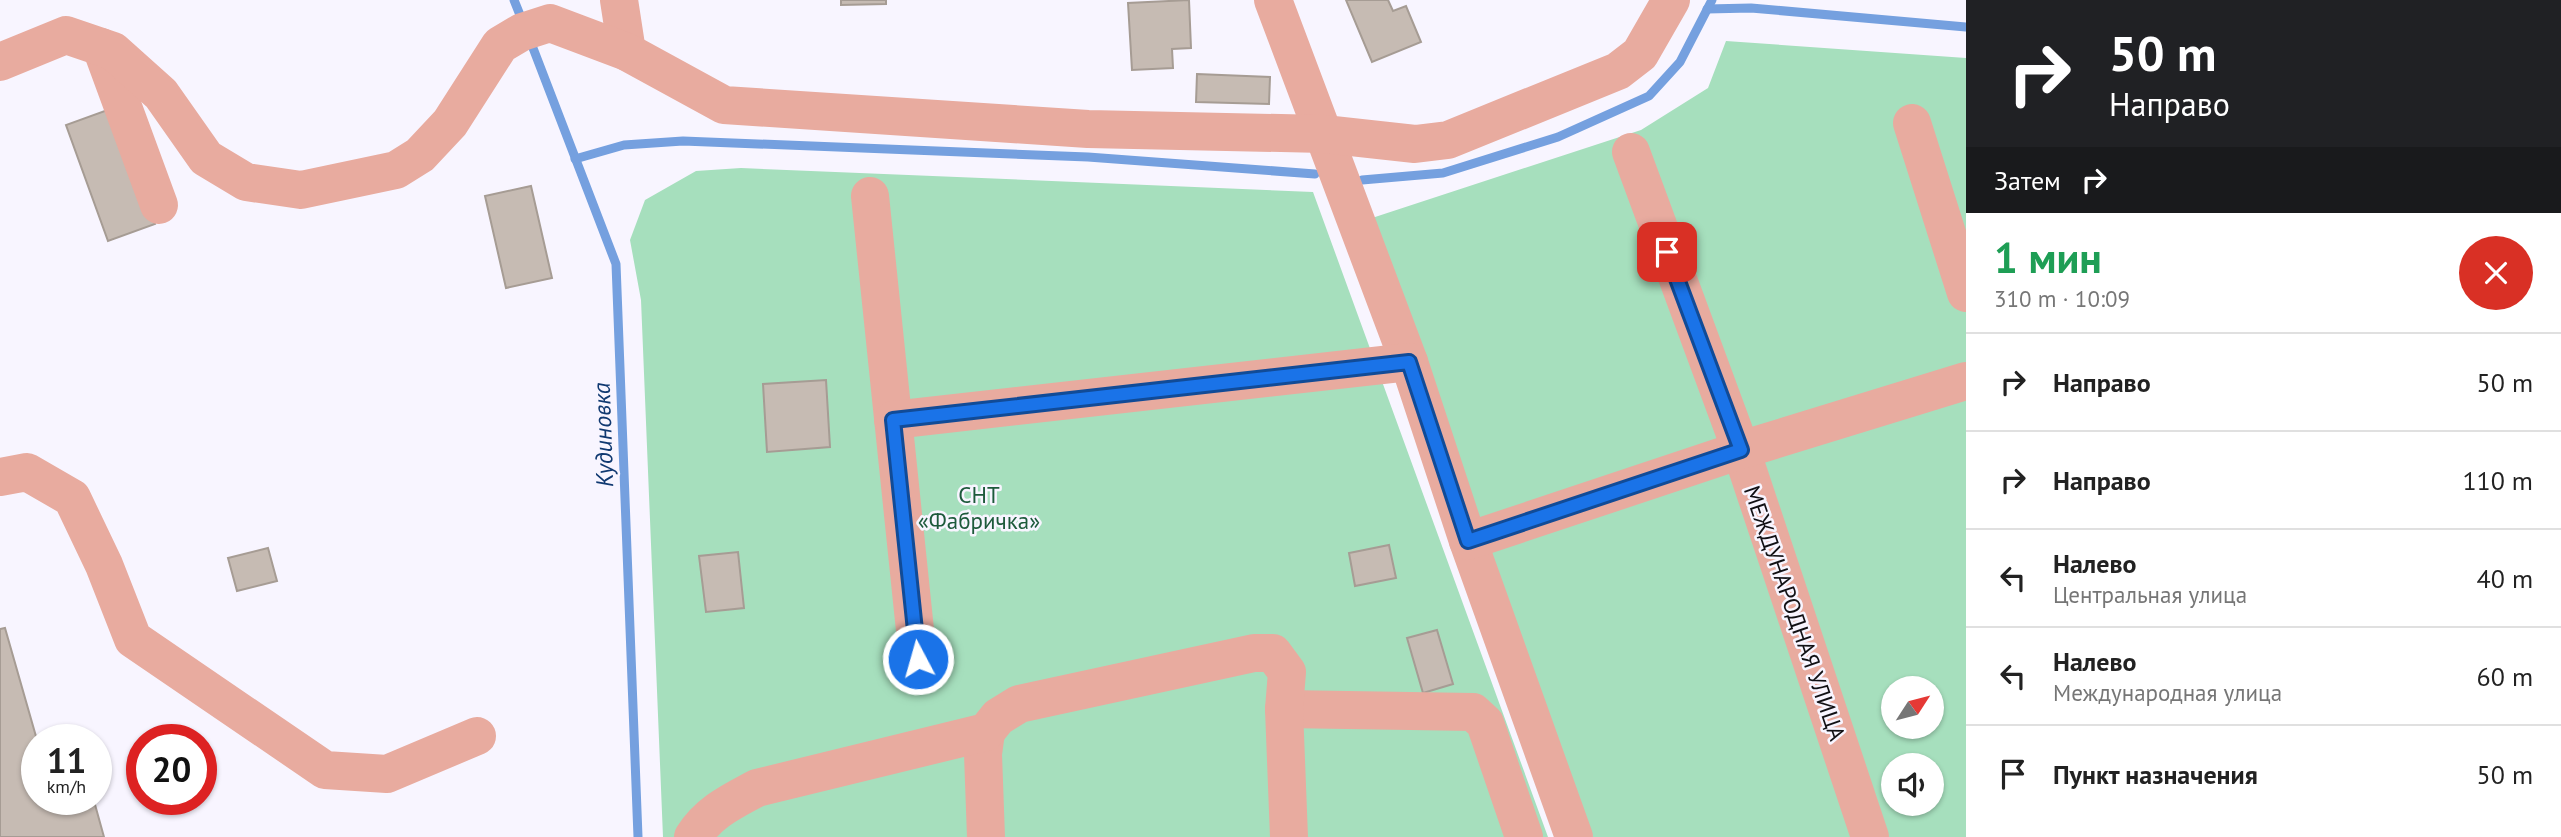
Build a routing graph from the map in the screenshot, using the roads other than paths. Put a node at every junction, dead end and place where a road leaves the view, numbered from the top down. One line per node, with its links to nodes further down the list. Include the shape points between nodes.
1 (619, 0): 6 (street)
2 (1273, 0): 9 (street)
3 (1671, 0): 9 (street, via 1640,54 1618,71 1448,140 1415,145)
4 (552, 11): 5 (street, via 500,46 450,123 420,155 396,170 301,190 246,182 206,158 161,94 113,51); 6 (street)
5 (101, 47): 7 (street, via 66,35); 12 (street)
6 (626, 52): 9 (street, via 724,105 1088,129)
7 (0, 62)
8 (1912, 123): 13 (street)
9 (1324, 134): 14 (street)
10 (1631, 152): 17 (street, МЕЖДУНАРОДНАЯ УЛИЦА)
11 (870, 196): 16 (street)
12 (159, 205)
13 (1966, 293)
14 (1409, 362): 16 (street); 19 (street)
15 (1966, 381): 17 (street)
16 (893, 420): 20 (street)
17 (1741, 450): 19 (street); 29 (street, МЕЖДУНАРОДНАЯ УЛИЦА)
18 (0, 477): 23 (street, via 27,472 72,498 133,639 325,770 387,774)
19 (1468, 541): 28 (street)
20 (918, 659)
21 (1284, 709): 22 (street, via 1287,672 1273,653 1254,653 1018,704); 26 (street); 27 (street, via 1473,712 1485,723)
22 (986, 732): 24 (street, via 757,789 723,806); 25 (street)
23 (477, 736)
24 (693, 837)
25 (986, 837)
26 (1289, 837)
27 (1524, 837)
28 (1574, 837)
29 (1870, 837)

